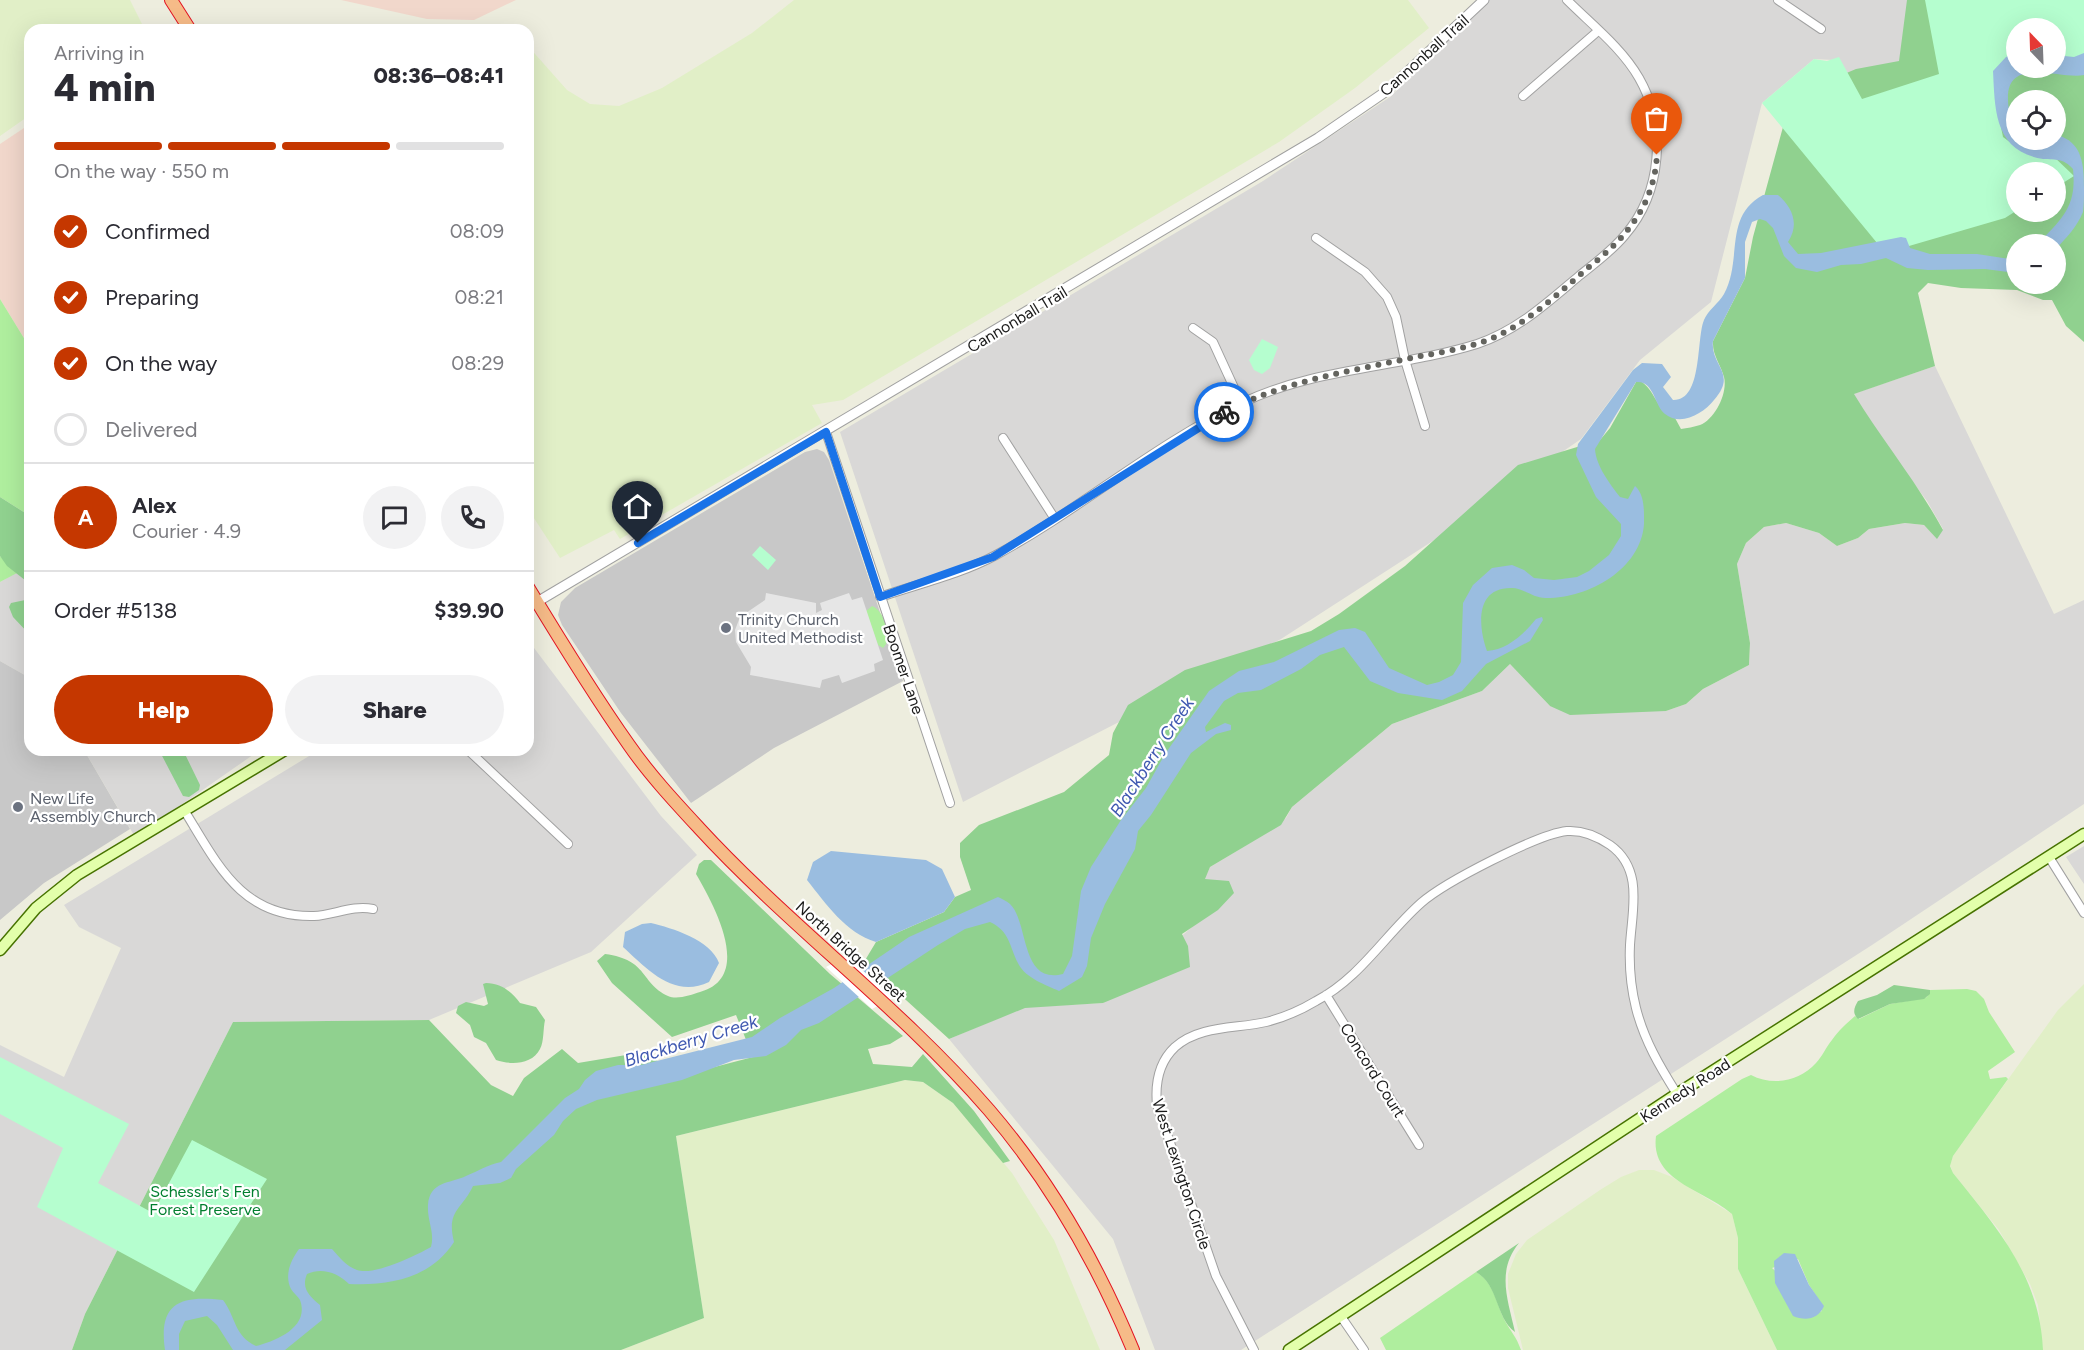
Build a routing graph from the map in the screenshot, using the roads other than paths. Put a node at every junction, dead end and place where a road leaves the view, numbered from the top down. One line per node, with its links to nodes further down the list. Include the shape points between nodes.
1 (171, 0): 5 (highway)
2 (1484, 0): 14 (street, Cannonball Trail, via 1388,90 1318,138)
3 (1567, 0): 7 (street)
4 (1778, 0): 6 (street)
5 (186, 24)
6 (1821, 29)
7 (1598, 31): 8 (street); 11 (street, via 1639,78 1655,124 1655,174 1637,219 1617,244 1521,323 1476,344)
8 (1523, 96)
9 (1316, 238): 11 (street, via 1365,272 1382,290 1395,314)
10 (1193, 328): 12 (street, via 1214,342)
11 (1405, 360): 12 (street, via 1314,378); 13 (street)
12 (1241, 403): 16 (street)
13 (1425, 426)
14 (826, 432): 17 (street, Boomer Lane); 18 (street, Cannonball Trail)
15 (1003, 438): 16 (street)
16 (1055, 519): 17 (street, via 993,557)
17 (880, 597): 22 (street, Boomer Lane)
18 (534, 604)
19 (534, 606): 34 (highway, North Bridge Street, via 630,747 699,828 894,1012 989,1111 1038,1172 1085,1249)
20 (275, 756): 23 (main road)
21 (474, 756): 25 (street)
22 (950, 802)
23 (184, 810): 27 (street, via 226,877 259,904 295,915 316,916 349,908); 29 (main road, via 54,892)
24 (2084, 834): 26 (main road, Kennedy Road)
25 (568, 844)
26 (2049, 857): 28 (street); 31 (main road, Kennedy Road)
27 (373, 909)
28 (2084, 913)
29 (0, 950)
30 (1326, 995): 31 (street, West Lexington Circle, via 1367,962 1411,912 1448,885 1547,836 1567,831 1592,835 1612,846 1630,870 1635,891 1630,969 1636,1008 1651,1048); 32 (street, Concord Court); 35 (street, West Lexington Circle, via 1270,1021 1195,1035 1169,1053 1157,1081 1157,1105 1198,1227 1223,1292)
31 (1677, 1094): 33 (main road, Kennedy Road)
32 (1419, 1144)
33 (1342, 1318): 36 (main road, Kennedy Road); 37 (street)
34 (1132, 1350)
35 (1254, 1350)
36 (1289, 1350)
37 (1364, 1350)

